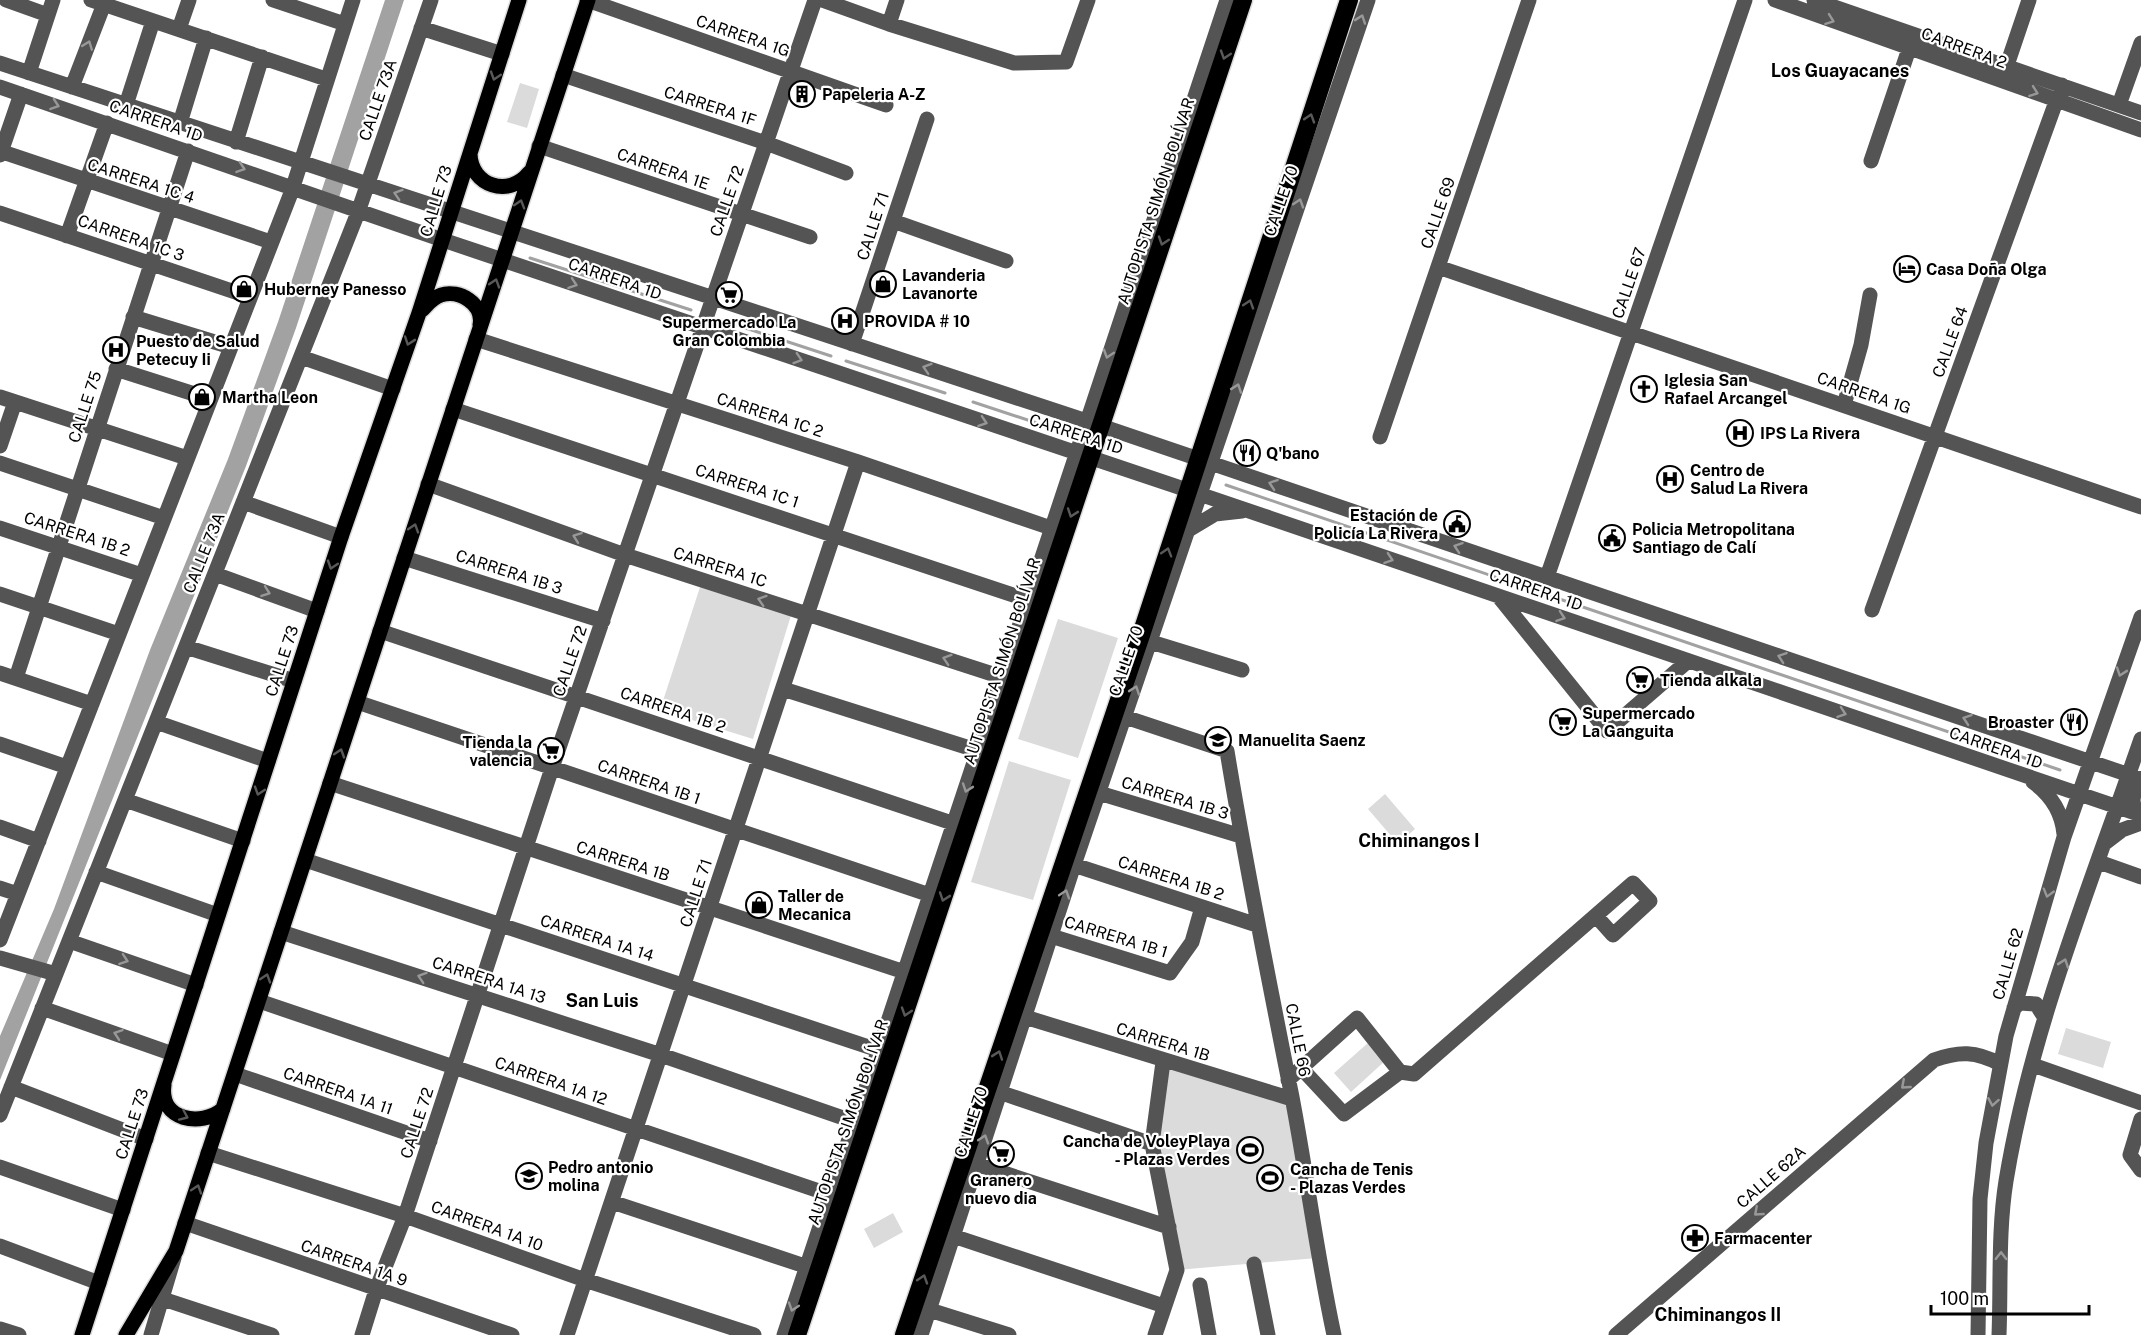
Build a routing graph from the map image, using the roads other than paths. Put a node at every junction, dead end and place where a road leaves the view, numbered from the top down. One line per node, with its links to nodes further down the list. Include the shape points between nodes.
1 (6, 0): 22 (street)
2 (189, 0): 27 (street)
3 (273, 0): 24 (street)
4 (353, 0): 24 (street)
5 (431, 0): 26 (street, CALLE 73A)
6 (519, 0): 31 (main road, CALLE 73)
7 (587, 0): 35 (street, CARRERA 1G); 37 (main road)
8 (814, 0): 35 (street, CALLE 72)
9 (822, 0): 25 (street)
10 (897, 0): 25 (street)
11 (1088, 0): 25 (street, via 1066,62 1014,63)
12 (1227, 0): 87 (street)
13 (1244, 0): 87 (highway, AUTOPISTA SIMÓN BOLÍVAR, one-way to 87)
14 (1349, 0): 100 (highway, one-way to 14)
15 (1368, 0): 100 (street, CALLE 70, one-way to 15)
16 (1529, 0): 80 (street, CALLE 69)
17 (1745, 0): 88 (street, CALLE 67)
18 (1775, 0): 29 (street, CARRERA 2, one-way to 29)
19 (1814, 0): 29 (street, CARRERA 2)
20 (2029, 0): 36 (street)
21 (97, 2): 23 (street); 40 (street, one-way to 21)
22 (51, 7): 34 (street)
23 (153, 21): 27 (street); 43 (street)
24 (345, 24): 38 (street)
25 (889, 24)
26 (421, 28): 31 (street); 64 (street, CALLE 73A)
27 (179, 29): 28 (street)
28 (206, 38): 32 (street); 49 (street)
29 (1911, 41): 36 (street, CARRERA 2); 58 (street)
30 (2141, 43): 45 (street)
31 (502, 54): 55 (main road, CALLE 73, one-way to 55)
32 (262, 57): 38 (street); 51 (street)
33 (0, 63): 34 (street, CARRERA 1D)
34 (29, 72): 40 (street, CARRERA 1D)
35 (790, 72): 44 (street, CARRERA 1G); 52 (street, CALLE 72)
36 (2004, 74): 42 (street, CARRERA 2)
37 (563, 75): 52 (street, CARRERA 1F); 53 (main road)
38 (326, 79): 59 (street)
39 (0, 87): 41 (street, CARRERA 1D)
40 (72, 87): 43 (street, CARRERA 1D)
41 (21, 93): 48 (street, CARRERA 1D, one-way to 48); 56 (street)
42 (2059, 93): 45 (street, CARRERA 2); 50 (street, CARRERA 2); 103 (street, CALLE 64)
43 (126, 105): 49 (street, CARRERA 1D)
44 (886, 105)
45 (2119, 105): 46 (street, CARRERA 2)
46 (2141, 113)
47 (927, 119): 71 (street, CALLE 71)
48 (107, 123): 54 (street, CARRERA 1D); 63 (street)
49 (180, 123): 51 (street, CARRERA 1D)
50 (2141, 130)
51 (236, 142): 57 (street, CARRERA 1D)
52 (766, 143): 61 (street, CARRERA 1F); 70 (street, CALLE 72)
53 (540, 147): 60 (main road); 70 (street, CARRERA 1E)
54 (188, 151): 62 (street, CARRERA 1D, one-way to 62); 66 (street, CALLE 75)
55 (470, 151): 60 (main road, via 474,171 490,185 516,184); 68 (main road, CALLE 73)
56 (0, 153): 63 (street, CARRERA 1C 4)
57 (275, 154): 59 (street, CARRERA 1D); 62 (street, via 275,169)
58 (1870, 161)
59 (300, 163): 64 (street, CARRERA 1D); 65 (street)
60 (531, 170): 72 (main road, one-way to 60)
61 (846, 173)
62 (268, 177): 65 (street, CARRERA 1D)
63 (87, 182): 66 (street, CARRERA 1C 4); 73 (street)
64 (368, 185): 67 (street, CALLE 73A); 68 (street, CARRERA 1D, one-way to 64)
65 (293, 186): 67 (street, CARRERA 1D); 76 (street)
66 (169, 209): 76 (street, CARRERA 1C 4); 79 (street, CALLE 75)
67 (359, 211): 75 (street, CARRERA 1D); 92 (street, CALLE 73A)
68 (452, 212): 72 (street, CARRERA 1D); 75 (main road, CALLE 73)
69 (0, 213): 73 (street, CARRERA 1C 3)
70 (741, 215): 74 (street, CARRERA 1E); 83 (street, CALLE 72)
71 (893, 221): 78 (street); 90 (street, CALLE 71)
72 (512, 232): 77 (main road); 83 (street, CARRERA 1D)
73 (67, 236): 79 (street, CARRERA 1C 3)
74 (810, 237)
75 (442, 240): 77 (street, CARRERA 1D); 84 (main road, CALLE 73)
76 (271, 242): 82 (street)
77 (502, 260): 86 (street, CARRERA 1D, one-way to 86); 89 (main road, one-way to 77)
78 (1006, 261)
79 (151, 264): 82 (street, CARRERA 1C 3); 85 (street, CALLE 75)
80 (1438, 267): 88 (street, CARRERA 1G); 104 (street, CALLE 69)
81 (1869, 295): 98 (street, via 1861,345)
82 (250, 297): 91 (street)
83 (713, 298): 86 (street, CALLE 72); 90 (street, CARRERA 1D)
84 (419, 313): 89 (main road, via 437,296 460,294 477,309 481,320); 94 (main road, CALLE 73, one-way to 94)
85 (133, 317): 91 (street); 93 (street, CALLE 75)
86 (703, 328): 97 (street, CALLE 72); 106 (street, CARRERA 1D, one-way to 106)
87 (1124, 333): 101 (highway, AUTOPISTA SIMÓN BOLÍVAR, one-way to 101)
88 (1631, 333): 98 (street, CARRERA 1G); 129 (street, CALLE 67)
89 (478, 335): 97 (street, CARRERA 1C 2); 99 (main road)
90 (852, 344): 101 (street, CARRERA 1D, one-way to 90)
91 (231, 347): 95 (street)
92 (301, 357): 94 (street); 115 (street, CALLE 73A)
93 (116, 369): 95 (street); 102 (street, CALLE 75)
94 (393, 389): 123 (main road, CALLE 73)
95 (210, 399): 107 (street)
96 (7, 400): 102 (street); 105 (street)
97 (677, 404): 109 (street, CARRERA 1C 2); 111 (street, CALLE 72)
98 (1844, 405): 103 (street, CARRERA 1G)
99 (453, 409): 111 (street, CARRERA 1C 1); 112 (main road)
100 (1221, 414): 108 (highway)
101 (1094, 424): 106 (highway, AUTOPISTA SIMÓN BOLÍVAR); 108 (street, CARRERA 1D)
102 (97, 429): 107 (street); 113 (street, CALLE 75)
103 (1935, 436): 116 (street, CARRERA 1G); 135 (street, CALLE 64)
104 (1380, 437)
105 (0, 446)
106 (1083, 455): 114 (street, CARRERA 1D); 120 (street); 149 (highway, AUTOPISTA SIMÓN BOLÍVAR, one-way to 149)
107 (187, 458): 118 (street)
108 (1205, 461): 114 (highway); 129 (street, CARRERA 1D, one-way to 108)
109 (858, 462): 120 (street, CARRERA 1C 2); 122 (street, CALLE 71)
110 (0, 463): 113 (street)
111 (653, 473): 122 (street, CARRERA 1C 1); 125 (street, CALLE 72)
112 (428, 484): 125 (street, CARRERA 1C, one-way to 112); 126 (main road, one-way to 112)
113 (78, 488): 118 (street); 124 (street, CALLE 75)
114 (1194, 492): 117 (street, CARRERA 1D); 121 (street, CALLE 70); 155 (highway, one-way to 114)
115 (243, 502): 123 (street); 127 (street, CALLE 73A)
116 (2141, 507)
117 (1254, 513): 121 (street, via 1215,514); 131 (street, CARRERA 1D, one-way to 131)
118 (164, 518): 128 (street)
119 (0, 528): 124 (street, CARRERA 1B 2)
120 (1051, 528): 132 (street)
121 (1190, 529): 143 (street, CALLE 70)
122 (834, 534): 132 (street, CARRERA 1C 1); 137 (street, CALLE 71)
123 (341, 537): 136 (main road, CALLE 73, one-way to 136)
124 (58, 547): 128 (street, CARRERA 1B 2); 133 (street, CALLE 75)
125 (626, 555): 137 (street, CARRERA 1C, one-way to 125); 139 (street, CALLE 72)
126 (404, 558): 139 (street, CARRERA 1B 3); 141 (main road)
127 (215, 573): 136 (street, one-way to 136); 144 (street, CALLE 73A)
128 (142, 575): 142 (street)
129 (1547, 577): 161 (street, CARRERA 1D, one-way to 129)
130 (0, 594): 133 (street)
131 (1498, 596): 134 (street, CARRERA 1D); 140 (street)
132 (1028, 600): 149 (street)
133 (39, 607): 142 (street); 148 (street, CALLE 75)
134 (1535, 608): 140 (street); 145 (street, CARRERA 1D, one-way to 145)
135 (1872, 610)
136 (317, 611): 150 (main road, CALLE 73)
137 (807, 614): 149 (street, CARRERA 1C, one-way to 137); 151 (street, CALLE 71)
138 (2141, 616): 157 (street, CALLE 62, one-way to 157)
139 (603, 621): 152 (street, CALLE 72)
140 (1519, 622): 145 (street, via 1607,731)
141 (380, 631): 152 (street, CARRERA 1B 2); 153 (main road)
142 (119, 634): 154 (street)
143 (1152, 642): 146 (street); 155 (street, CALLE 70, one-way to 143)
144 (186, 646): 150 (street); 156 (street, CALLE 73A)
145 (1688, 661): 168 (street, CARRERA 1D, one-way to 168)
146 (1242, 670)
147 (0, 673): 148 (street)
148 (15, 678): 154 (street)
149 (1009, 679): 160 (street); 255 (highway, AUTOPISTA SIMÓN BOLÍVAR, one-way to 255)
150 (294, 681): 163 (main road, CALLE 73)
151 (783, 689): 160 (street); 162 (street, CALLE 71)
152 (577, 697): 162 (street, CARRERA 1B 2); 166 (street, CALLE 72)
153 (357, 702): 166 (street, CARRERA 1B 1); 169 (main road, one-way to 153)
154 (92, 704): 165 (street)
155 (1119, 716): 171 (street, CALLE 70); 180 (street, CALLE 66, via 1227,751); 262 (highway, one-way to 155)
156 (156, 722): 163 (street); 173 (street, CALLE 73A)
157 (2100, 733): 161 (street, via 2083,746); 164 (street, CALLE 62)
158 (2141, 739): 167 (street)
159 (0, 744): 165 (street)
160 (980, 751): 177 (street, one-way to 177)
161 (2062, 752): 164 (street, CARRERA 1D)
162 (760, 758): 177 (street, CARRERA 1B 2); 179 (street, CALLE 71)
163 (268, 761): 183 (main road, CALLE 73, one-way to 183)
164 (2090, 761): 167 (street, CARRERA 1D); 172 (street, CALLE 62)
165 (67, 767): 182 (street)
166 (552, 768): 179 (street, CARRERA 1B 1); 185 (street, CALLE 72)
167 (2135, 777): 174 (street)
168 (2027, 778): 172 (street, CARRERA 1D); 181 (street, via 2048,794)
169 (330, 783): 185 (street, CARRERA 1B); 186 (main road)
170 (2141, 785): 175 (street, via 2133,798 2133,805)
171 (1099, 793): 180 (street, CARRERA 1B 3); 188 (street, CALLE 70)
172 (2079, 794): 174 (street, CARRERA 1D); 181 (street, CALLE 62)
173 (125, 800): 183 (street); 189 (street, CALLE 73A)
174 (2118, 807): 175 (street, CARRERA 1D); 184 (street)
175 (2141, 814)
176 (2141, 823): 184 (street, via 2122,830)
177 (955, 824): 193 (street)
178 (0, 827): 182 (street)
179 (736, 830): 193 (street, CARRERA 1B 1); 195 (street, CALLE 71)
180 (1241, 836): 199 (street, CALLE 66)
181 (2064, 837): 212 (street, CALLE 62, one-way to 212)
182 (39, 840): 192 (street)
183 (243, 841): 196 (main road, CALLE 73)
184 (2105, 843): 187 (street)
185 (526, 848): 195 (street, CARRERA 1B); 198 (street, CALLE 72)
186 (305, 860): 198 (street, CARRERA 1A 14); 200 (main road)
187 (2099, 862): 190 (street); 214 (street, one-way to 187)
188 (1074, 866): 194 (street, CARRERA 1B 2); 201 (street, CALLE 70, one-way to 188)
189 (96, 872): 196 (street); 203 (street, CALLE 73A)
190 (2141, 877)
191 (0, 888): 192 (street)
192 (18, 894): 202 (street)
193 (930, 895): 205 (street)
194 (1202, 907): 199 (street, CARRERA 1B 2); 201 (street, CARRERA 1B 1, via 1192,942 1170,973)
195 (710, 908): 205 (street, CARRERA 1B); 208 (street, CALLE 71)
196 (218, 915): 207 (main road, CALLE 73)
197 (1596, 916): 223 (street, via 1414,1074)
198 (501, 925): 208 (street, CARRERA 1A 14); 209 (street, CALLE 72)
199 (1257, 925): 225 (street, CALLE 66)
200 (282, 932): 209 (street, CARRERA 1A 13, one-way to 200); 210 (main road, one-way to 200)
201 (1051, 936): 213 (street, CALLE 70)
202 (0, 940)
203 (69, 940): 206 (street, CALLE 73A); 207 (street, one-way to 207)
204 (1, 958): 206 (street)
205 (905, 972): 215 (street)
206 (53, 973): 211 (street, CALLE 73A)
207 (196, 985): 216 (main road, CALLE 73)
208 (684, 986): 215 (street, CARRERA 1A 14); 217 (street, CALLE 71)
209 (478, 995): 217 (street, CARRERA 1A 13); 221 (street, CALLE 72)
210 (259, 1001): 221 (street, CARRERA 1A 12); 224 (main road)
211 (42, 1008): 216 (street, one-way to 211); 227 (street, CALLE 73A)
212 (2014, 1008): 214 (street, via 2020,1003 2036,1004); 219 (street, CALLE 62)
213 (1025, 1017): 218 (street, CARRERA 1B); 228 (street, CALLE 70)
214 (2045, 1018): 220 (street)
215 (878, 1050): 234 (street)
216 (174, 1054): 226 (main road, CALLE 73)
217 (661, 1055): 234 (street, CARRERA 1A 13); 235 (street, CALLE 71)
218 (1163, 1062): 229 (street, CARRERA 1B); 239 (street)
219 (2000, 1064): 238 (street, CALLE 62, one-way to 238); 282 (street, CALLE 62A, one-way to 282, via 1976,1053 1953,1053 1934,1060)
220 (2032, 1065): 230 (street); 240 (street)
221 (454, 1067): 235 (street, CARRERA 1A 12); 237 (street, CALLE 72)
222 (1302, 1069): 223 (street, via 1344,1114); 223 (street, via 1357,1018); 225 (street)
223 (1400, 1072)
224 (235, 1074): 231 (main road); 237 (street, CARRERA 1A 11)
225 (1288, 1080): 229 (street, CALLE 66)
226 (164, 1082): 231 (main road, one-way to 231, via 166,1101 178,1115 197,1121); 236 (main road, CALLE 73)
227 (11, 1087): 232 (street, CALLE 73A); 236 (street)
228 (999, 1092): 239 (street); 242 (street, CALLE 70, one-way to 228)
229 (1292, 1099): 281 (street, CALLE 66, via 1317,1258)
230 (2141, 1103)
231 (223, 1109): 241 (main road)
232 (0, 1115)
233 (2141, 1119): 244 (street, via 2130,1155)
234 (855, 1122): 245 (street)
235 (636, 1129): 245 (street, CARRERA 1A 12); 246 (street, CALLE 71)
236 (146, 1139): 247 (main road, CALLE 73)
237 (430, 1141): 248 (street, CALLE 72)
238 (1986, 1143): 240 (street, via 1998,1150); 283 (street, CALLE 62, via 1980,1199)
239 (1152, 1144): 250 (street)
240 (2012, 1147): 284 (street, one-way to 240, via 2002,1208)
241 (208, 1153): 248 (street, CARRERA 1A 10); 249 (main road, one-way to 241)
242 (976, 1164): 250 (street); 251 (street, CALLE 70)
243 (0, 1167): 247 (street)
244 (2141, 1170)
245 (831, 1195): 255 (street)
246 (612, 1202): 255 (street); 256 (street, CALLE 71)
247 (123, 1210): 257 (main road, CALLE 73)
248 (405, 1216): 256 (street, CARRERA 1A 10); 259 (street, CALLE 72)
249 (185, 1223): 253 (main road); 259 (street, CARRERA 1A 9)
250 (1169, 1227): 261 (street, via 1177,1270)
251 (953, 1236): 261 (street); 262 (street, CALLE 70)
252 (0, 1246): 257 (street)
253 (176, 1251): 260 (street); 266 (main road)
254 (1254, 1264): 280 (street)
255 (813, 1268): 273 (street, one-way to 273); 274 (highway, AUTOPISTA SIMÓN BOLÍVAR)
256 (585, 1280): 271 (street, CALLE 71); 272 (street, CARRERA 1A 10)
257 (99, 1283): 265 (main road, CALLE 73)
258 (1200, 1285): 279 (street)
259 (376, 1290): 269 (street, CALLE 72); 270 (street, CARRERA 1A 9)
260 (163, 1299): 267 (street); 268 (street)
261 (1164, 1306): 278 (street)
262 (922, 1307): 275 (highway); 276 (street, CALLE 70); 277 (street)
263 (0, 1329): 264 (street)
264 (19, 1335)
265 (82, 1335)
266 (126, 1335)
267 (151, 1335)
268 (272, 1335)
269 (362, 1335)
270 (512, 1335)
271 (567, 1335)
272 (754, 1335)
273 (784, 1335)
274 (797, 1335)
275 (904, 1335)
276 (921, 1335)
277 (1009, 1335)
278 (1155, 1335)
279 (1209, 1335)
280 (1268, 1335)
281 (1334, 1335)
282 (1616, 1335)
283 (1978, 1335)
284 (1999, 1335)

